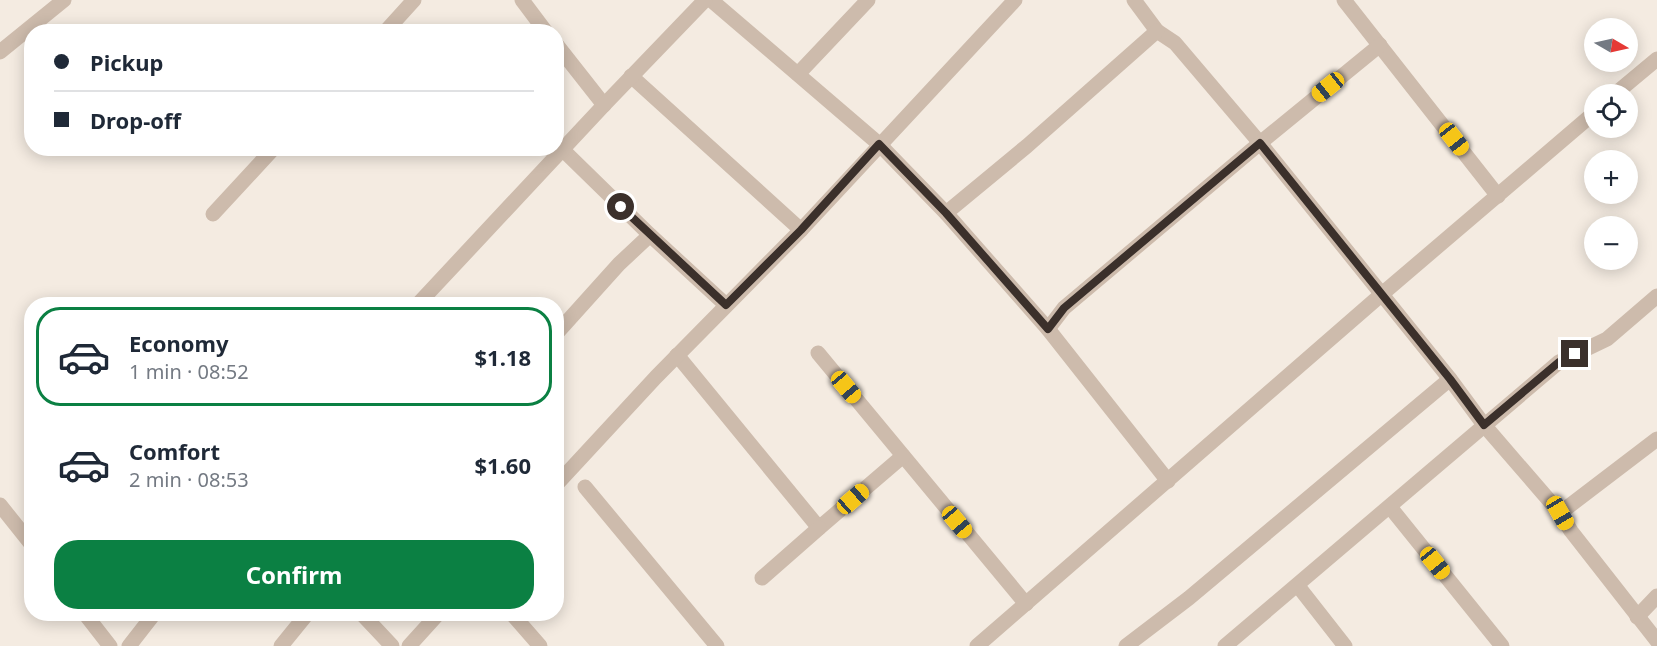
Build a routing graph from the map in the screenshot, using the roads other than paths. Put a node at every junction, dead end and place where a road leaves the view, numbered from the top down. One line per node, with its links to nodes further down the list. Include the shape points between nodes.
1 (64, 0): 10 (street)
2 (414, 0): 11 (street)
3 (522, 0): 12 (street)
4 (705, 0): 20 (street)
5 (711, 0): 19 (street)
6 (868, 0): 19 (street)
7 (1015, 0): 25 (street)
8 (1134, 0): 13 (street)
9 (1344, 0): 15 (street)
10 (34, 24)
11 (392, 24)
12 (540, 24)
13 (1157, 31): 24 (street, via 1174,43); 31 (street)
14 (24, 32): 16 (street)
15 (1380, 45): 24 (street); 30 (street)
16 (0, 52)
17 (564, 54): 22 (street)
18 (1657, 59): 21 (street)
19 (798, 74): 25 (street)
20 (631, 76): 22 (street); 33 (street)
21 (1628, 84)
22 (604, 105): 26 (street)
23 (1584, 122): 30 (street)
24 (1260, 143): 35 (street); 40 (street, via 1064,308)
25 (879, 144): 31 (street); 33 (street)
26 (564, 147)
27 (564, 151): 34 (street)
28 (267, 156): 32 (street)
29 (555, 156): 37 (street)
30 (1498, 196): 35 (street)
31 (946, 213): 40 (street)
32 (213, 214)
33 (801, 230): 38 (street)
34 (650, 235): 38 (street); 39 (street)
35 (1382, 294): 43 (street); 48 (street)
36 (1657, 296): 44 (street, via 1607,339 1559,362)
37 (425, 297)
38 (726, 305): 42 (street)
39 (564, 325)
40 (1048, 329): 48 (street)
41 (818, 353): 46 (street)
42 (677, 355): 47 (street); 53 (street)
43 (1450, 379): 44 (street); 75 (street, via 1189,598)
44 (1484, 425): 51 (street); 52 (street)
45 (1657, 439): 52 (street)
46 (903, 456): 53 (street); 58 (street)
47 (564, 476)
48 (1168, 481): 58 (street)
49 (585, 486): 73 (street)
50 (0, 505): 54 (street)
51 (1390, 507): 56 (street); 78 (street)
52 (1560, 513): 59 (street)
53 (819, 528): 55 (street)
54 (24, 535)
55 (762, 578)
56 (1298, 586): 76 (street); 77 (street)
57 (1657, 596): 59 (street)
58 (1026, 604): 74 (street)
59 (1637, 617): 66 (street)
60 (90, 621): 67 (street)
61 (149, 621): 68 (street)
62 (302, 621): 69 (street)
63 (369, 621): 70 (street)
64 (431, 621): 71 (street)
65 (518, 621): 72 (street)
66 (1657, 641)
67 (110, 646)
68 (129, 646)
69 (281, 646)
70 (392, 646)
71 (408, 646)
72 (540, 646)
73 (717, 646)
74 (977, 646)
75 (1126, 646)
76 (1226, 646)
77 (1345, 646)
78 (1502, 646)

